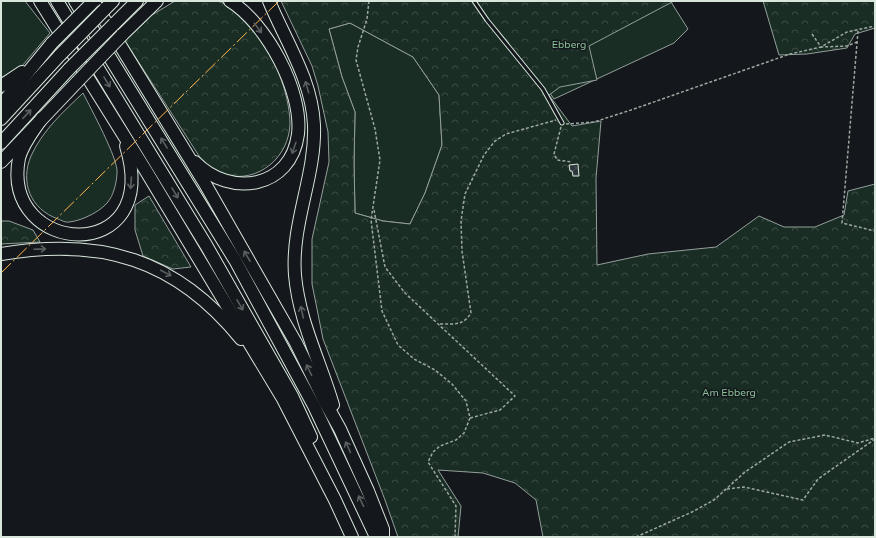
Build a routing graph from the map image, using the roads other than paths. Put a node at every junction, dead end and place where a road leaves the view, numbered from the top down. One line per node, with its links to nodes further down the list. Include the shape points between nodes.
1 (40, 1): 20 (highway)
2 (57, 1): 27 (highway, one-way to 27, via 175,192 288,389)
3 (75, 1): 28 (highway, one-way to 3, via 314,406 235,260)
4 (93, 1): 13 (highway, bridge); 18 (highway)
5 (137, 1): 21 (highway, one-way to 5, bridge, via 69,69)
6 (156, 1): 12 (highway)
7 (164, 1): 12 (highway)
8 (230, 1): 18 (highway, one-way to 18, via 257,26 284,70 292,90 298,124 292,156 274,174 262,181 248,185 224,182 195,162)
9 (269, 1): 25 (highway, one-way to 9, via 306,330 295,274 296,234 314,141 312,107 302,72)
10 (474, 1): 19 (lane, via 542,89)
11 (109, 5): 17 (highway, bridge)
12 (136, 22): 16 (highway, bridge)
13 (38, 58): 14 (highway); 15 (highway)
14 (1, 86)
15 (1, 105)
16 (42, 118): 20 (highway, one-way to 16, via 130,160 131,178 128,197 120,212 109,224 94,231 80,235 64,235 44,227 33,219 22,204 17,189 19,157); 22 (highway)
17 (1, 119)
18 (168, 123): 25 (highway, one-way to 18, via 260,278)
19 (562, 123)
20 (121, 131): 24 (highway)
21 (1, 143)
22 (1, 162)
23 (1, 254): 24 (highway, one-way to 24, via 52,249 96,252 135,260 167,274 209,303 240,338)
24 (283, 399): 26 (highway)
25 (340, 429): 29 (highway, one-way to 25, via 383,529 368,491)
26 (352, 537)
27 (358, 537)
28 (376, 537)
29 (383, 537)

